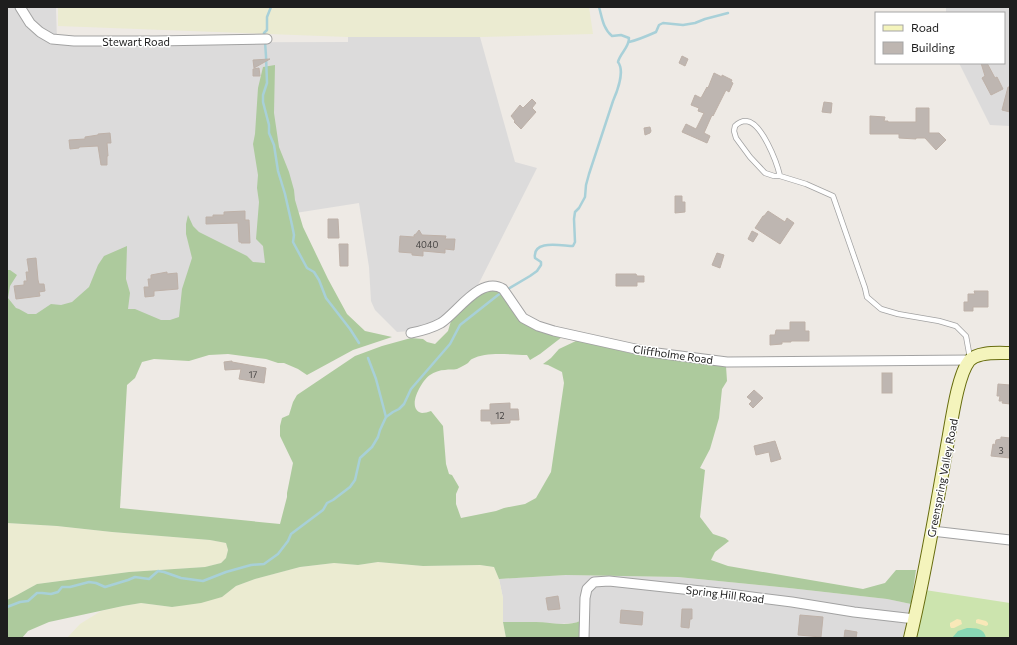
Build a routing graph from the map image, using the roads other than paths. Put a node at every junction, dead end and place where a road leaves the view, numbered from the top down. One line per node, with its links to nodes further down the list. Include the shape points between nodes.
1 (20, 7): 2 (street, Stewart Road, via 30,23 52,39)
2 (264, 39)
3 (780, 176): 3 (lane, via 765,173 750,157 736,138 735,126 745,121 758,128 771,150); 6 (lane, via 833,196 867,297 881,309 956,326 966,336)
4 (411, 333): 6 (street, Cliffholme Road, via 441,323 479,290 494,286 501,287 506,292 523,318 538,326 649,352 727,362)
5 (1010, 353): 6 (main road, via 982,354)
6 (970, 360): 7 (main road, Greenspring Valley Road, via 962,374 956,399)
7 (932, 531): 8 (street); 9 (main road, Greenspring Valley Road)
8 (1010, 540)
9 (915, 619): 10 (street, Spring Hill Road, via 729,594 599,581 587,589); 11 (main road, Greenspring Valley Road)
10 (584, 638)
11 (910, 638)

